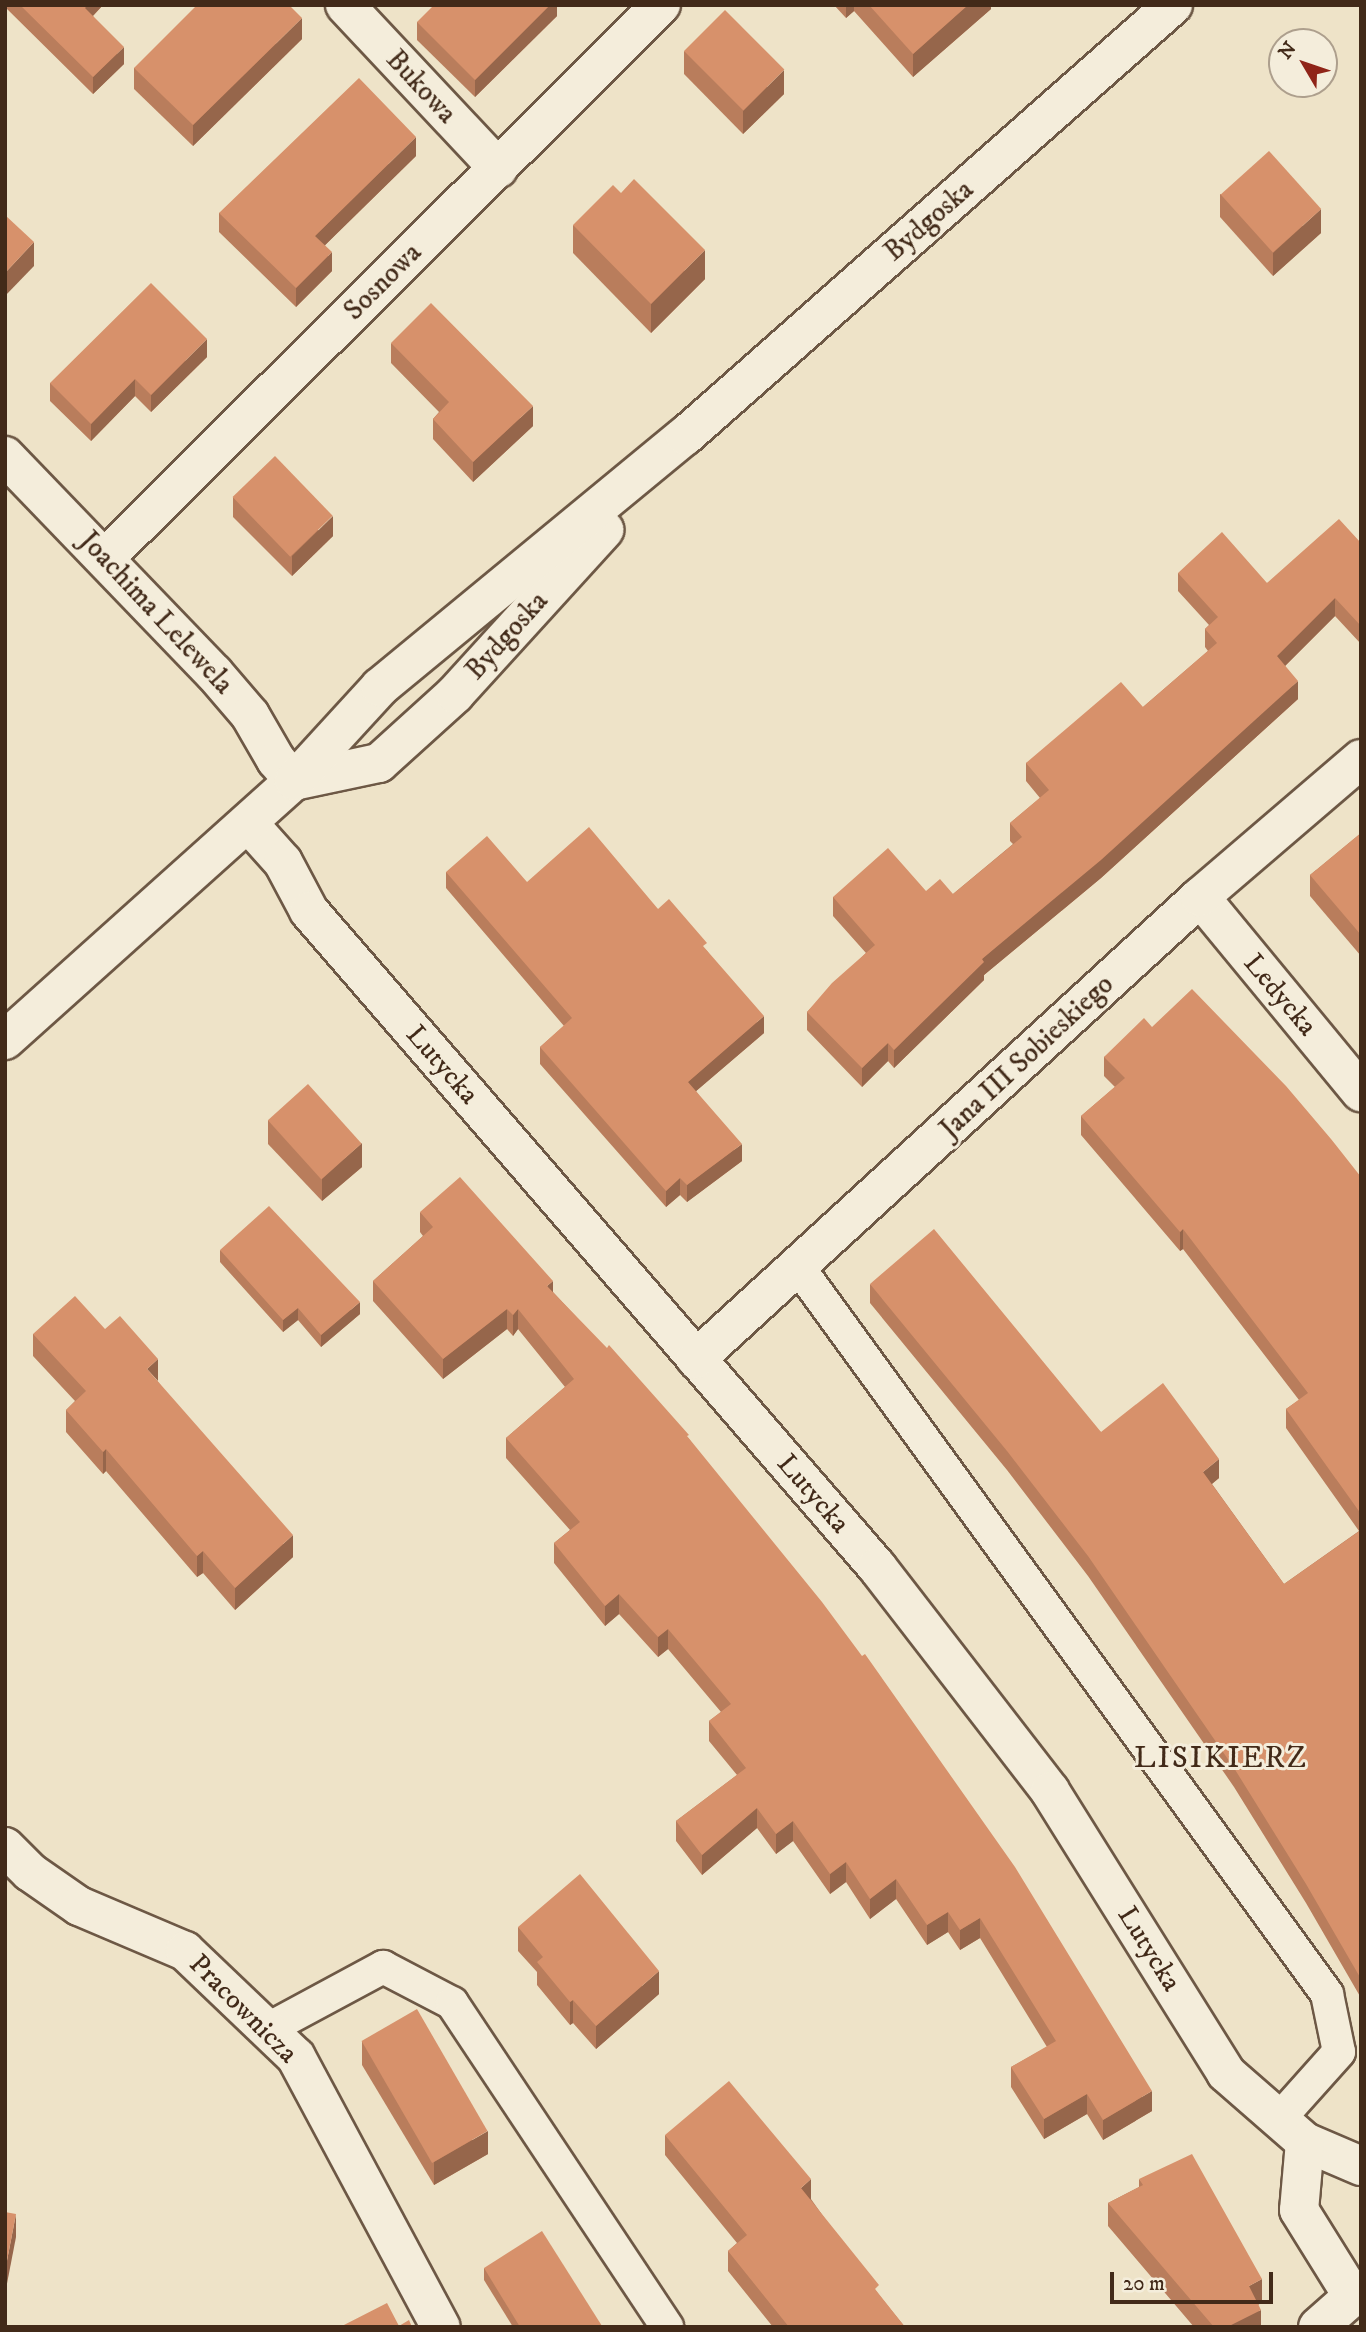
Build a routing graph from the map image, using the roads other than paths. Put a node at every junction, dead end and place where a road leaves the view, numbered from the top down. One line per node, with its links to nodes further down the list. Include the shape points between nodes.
1 (345, 5): 4 (street, Bukowa)
2 (661, 5): 4 (street, Sosnowa)
3 (1173, 5): 5 (street, Bydgoska)
4 (498, 168): 7 (street, Sosnowa)
5 (685, 436): 9 (street, Bydgoska, via 380,687); 9 (street, Bydgoska, via 455,694 379,763)
6 (5, 456): 7 (street, Joachima Lelewela)
7 (105, 558): 9 (street, Joachima Lelewela, via 236,697)
8 (1361, 759): 11 (street, Jana III Sobieskiego)
9 (294, 781): 10 (street, Bydgoska)
10 (248, 823): 12 (street, Bydgoska); 15 (street, Lutycka, via 283,862 309,911)
11 (1200, 897): 13 (street, Ledycka); 14 (street, Jana III Sobieskiego)
12 (5, 1040)
13 (1361, 1092)
14 (799, 1268): 15 (street, Jana III Sobieskiego); 18 (lane, via 1327,1994 1339,2052)
15 (696, 1359): 18 (street, Lutycka, via 877,1567 1050,1791 1226,2073)
16 (5, 1847): 17 (street, Pracownicza, via 30,1872 79,1906 185,1951)
17 (268, 2029): 21 (street, Pracownicza, via 296,2057); 22 (lane, via 383,1967 452,2003)
18 (1292, 2130): 19 (street, Lutycka); 20 (street, via 1299,2210)
19 (1361, 2166)
20 (1356, 2292): 23 (street)
21 (441, 2327)
22 (667, 2327)
23 (1318, 2327)

